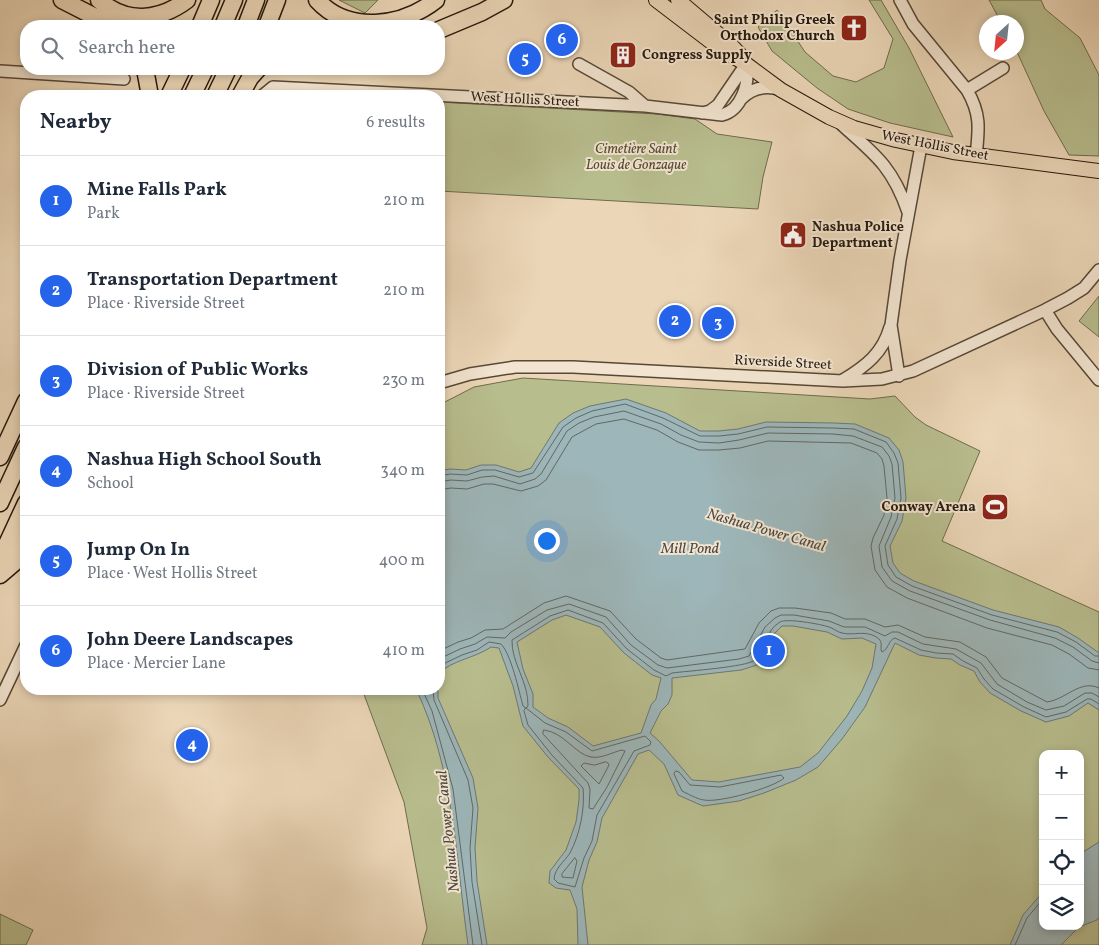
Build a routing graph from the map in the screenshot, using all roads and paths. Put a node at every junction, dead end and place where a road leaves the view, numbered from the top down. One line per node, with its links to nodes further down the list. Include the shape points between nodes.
1 (62, 0): 16 (highway)
2 (99, 0): 3 (highway, via 118,13 140,17 163,13)
3 (187, 0)
4 (211, 0): 17 (highway)
5 (234, 0): 18 (highway)
6 (256, 0): 19 (highway)
7 (277, 0): 20 (highway)
8 (317, 0): 21 (highway, via 324,8)
9 (436, 0): 22 (highway)
10 (504, 0): 15 (highway)
11 (519, 0): 15 (highway)
12 (656, 0): 25 (main road, via 719,48)
13 (678, 0): 25 (main road, via 730,44)
14 (900, 0): 46 (street, via 913,24)
15 (482, 12): 23 (highway)
16 (101, 20)
17 (203, 20)
18 (226, 20)
19 (248, 20)
20 (269, 20)
21 (352, 20)
22 (397, 20)
23 (445, 27)
24 (579, 64): 49 (street, via 629,92)
25 (746, 64): 45 (main road, West Hollis Street); 48 (street, via 747,80); 50 (street, via 718,105)
26 (1003, 68): 46 (street)
27 (0, 71): 28 (street)
28 (20, 72)
29 (62, 75): 36 (street)
30 (146, 75): 37 (highway)
31 (179, 75): 38 (highway)
32 (202, 75): 39 (highway)
33 (225, 75): 40 (highway)
34 (249, 75): 41 (highway)
35 (253, 75): 42 (highway)
36 (124, 79)
37 (149, 90)
38 (172, 90)
39 (195, 90)
40 (219, 90)
41 (242, 90)
42 (243, 90)
43 (270, 90): 44 (street, West Hollis Street, via 274,87)
44 (333, 90)
45 (781, 90): 48 (street, West Hollis Street, via 762,88); 51 (main road, West Hollis Street)
46 (967, 90): 53 (street, via 975,104 979,122)
47 (445, 96): 49 (street, West Hollis Street)
48 (741, 99): 50 (street, West Hollis Street, via 725,115)
49 (645, 106): 50 (street, West Hollis Street)
50 (702, 113)
51 (836, 121): 52 (main road, West Hollis Street); 55 (street, via 890,172)
52 (921, 146): 53 (main road, West Hollis Street); 55 (street)
53 (976, 156): 54 (main road, West Hollis Street)
54 (1099, 171)
55 (909, 213): 58 (street)
56 (1099, 270): 57 (street, Riverside Street, via 1080,291)
57 (1046, 310): 59 (street, Riverside Street); 61 (street, via 1056,329)
58 (891, 325): 59 (street); 60 (street, via 878,354)
59 (899, 376): 60 (street, Riverside Street, via 867,381)
60 (843, 380): 62 (street, Riverside Street, via 515,367)
61 (1099, 380)
62 (445, 381)
63 (20, 414): 64 (highway)
64 (13, 429): 65 (highway); 66 (highway)
65 (0, 446)
66 (0, 458)
67 (20, 460): 68 (highway)
68 (0, 503)
69 (20, 516): 71 (highway)
70 (20, 552): 72 (highway, via 14,563)
71 (0, 559)
72 (0, 575)
73 (20, 658): 74 (street)
74 (0, 700)

